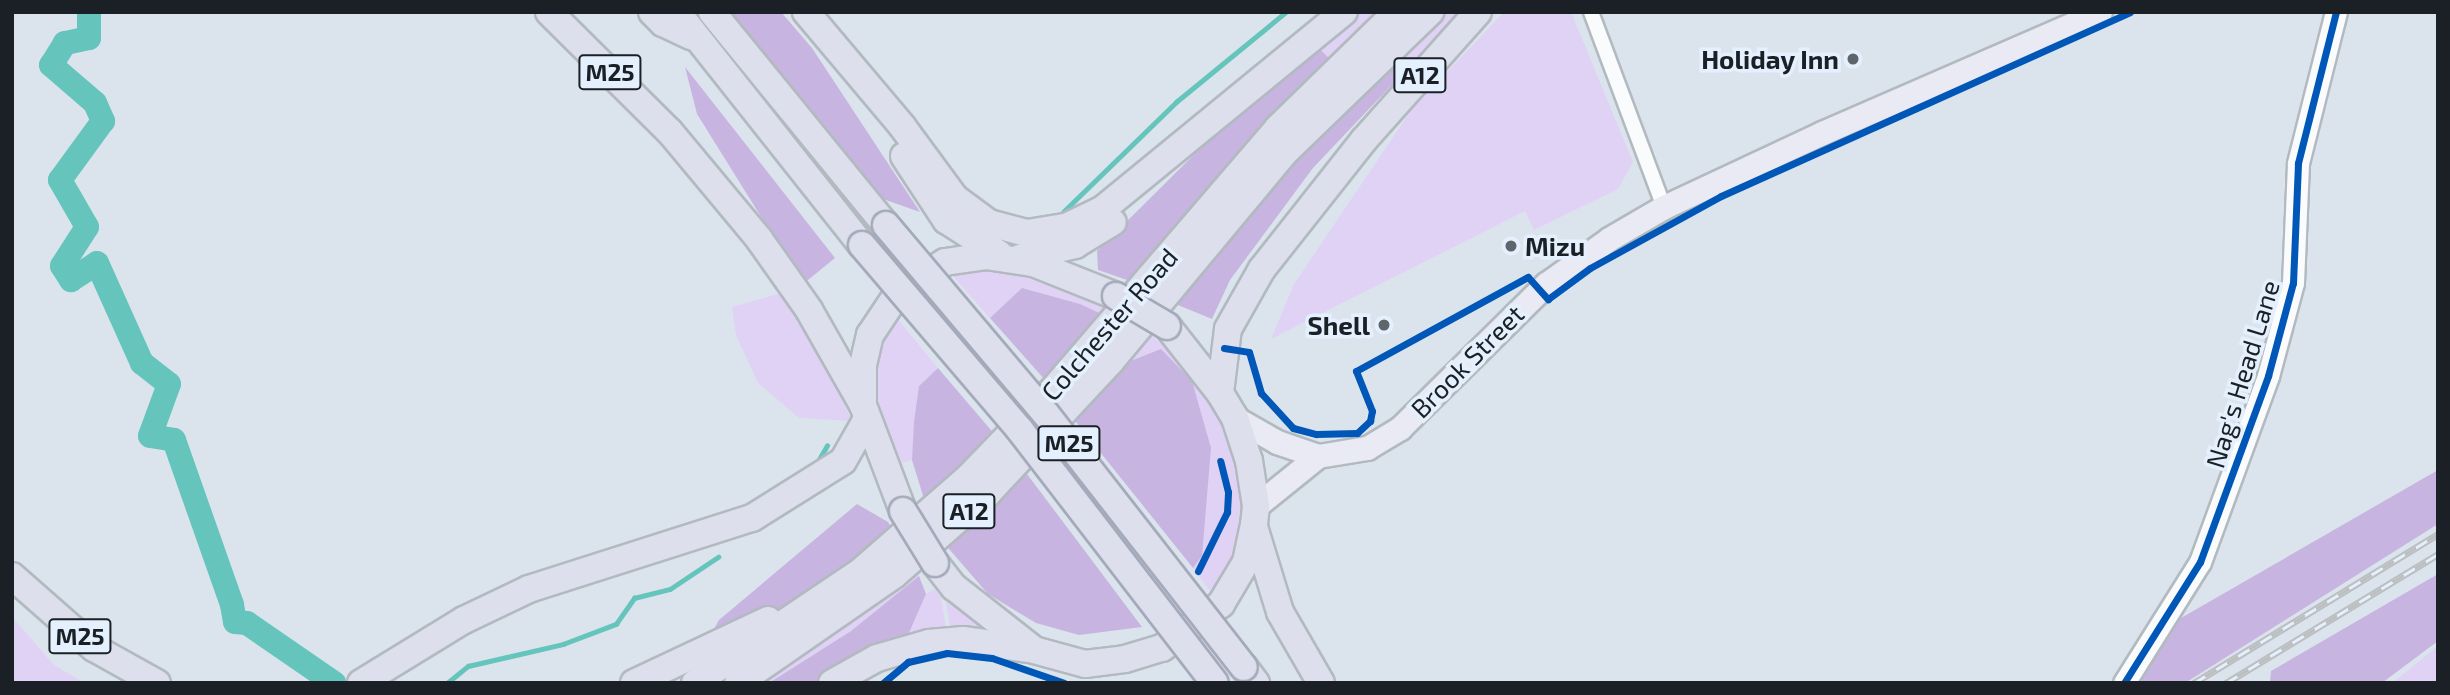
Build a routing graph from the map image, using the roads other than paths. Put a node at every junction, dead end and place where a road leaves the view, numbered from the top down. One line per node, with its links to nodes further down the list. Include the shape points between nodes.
1 (549, 12): 19 (highway, M25, via 670,132 760,239 809,310)
2 (652, 12): 13 (highway, M25, via 663,23)
3 (677, 12): 13 (highway, M25)
4 (712, 12): 27 (highway, M25, bridge, via 1046,414)
5 (806, 12): 14 (highway)
6 (1344, 12): 15 (highway)
7 (1397, 12): 23 (highway, Colchester Road / A12, via 1278,128 1027,417)
8 (1430, 12): 32 (highway, Colchester Road / A12, via 1285,152 1111,361 988,494 885,582)
9 (1478, 12): 18 (highway, A12, via 1356,149 1262,269 1227,328)
10 (1591, 12): 16 (street)
11 (2100, 12): 16 (main road, Brook Street)
12 (2336, 12): 37 (street, Nag's Head Lane, via 2298,163 2293,283 2267,376 2200,562)
13 (696, 38): 35 (highway, M25, bridge, via 862,245 1020,430)
14 (870, 93): 15 (highway, via 966,208 1000,227 1027,233 1066,227 1091,217); 17 (highway, via 928,197 946,220 965,236)
15 (1186, 141): 17 (highway, via 1129,207 1102,230 1075,245)
16 (1664, 207): 21 (main road, Brook Street, via 1546,284 1390,435 1367,448)
17 (1012, 258): 18 (highway, bridge, via 1116,296 1167,326); 19 (highway, via 945,262 901,290 870,335 863,365)
18 (1220, 393): 20 (highway)
19 (865, 412): 25 (highway, bridge, via 903,511 935,563 954,587); 29 (highway, via 843,461 752,518 529,589 385,665)
20 (1235, 418): 21 (main road, Brook Street, via 1277,442); 22 (highway)
21 (1318, 456): 22 (main road, Brook Street)
22 (1255, 515): 26 (highway, via 1237,581 1221,604 1194,627 1143,655); 36 (highway, via 1280,612)
23 (898, 541): 30 (highway, via 792,608); 31 (highway, Colchester Road / A12, via 799,617)
24 (12, 576): 28 (highway, M25, via 94,648)
25 (1034, 650): 26 (highway); 33 (highway, via 963,640 929,643 877,658)
26 (1085, 664): 34 (highway)
27 (1250, 675)
28 (157, 683)
29 (361, 683)
30 (634, 683)
31 (695, 683)
32 (738, 683)
33 (832, 683)
34 (1116, 683)
35 (1215, 683)
36 (1321, 683)
37 (2124, 683)

